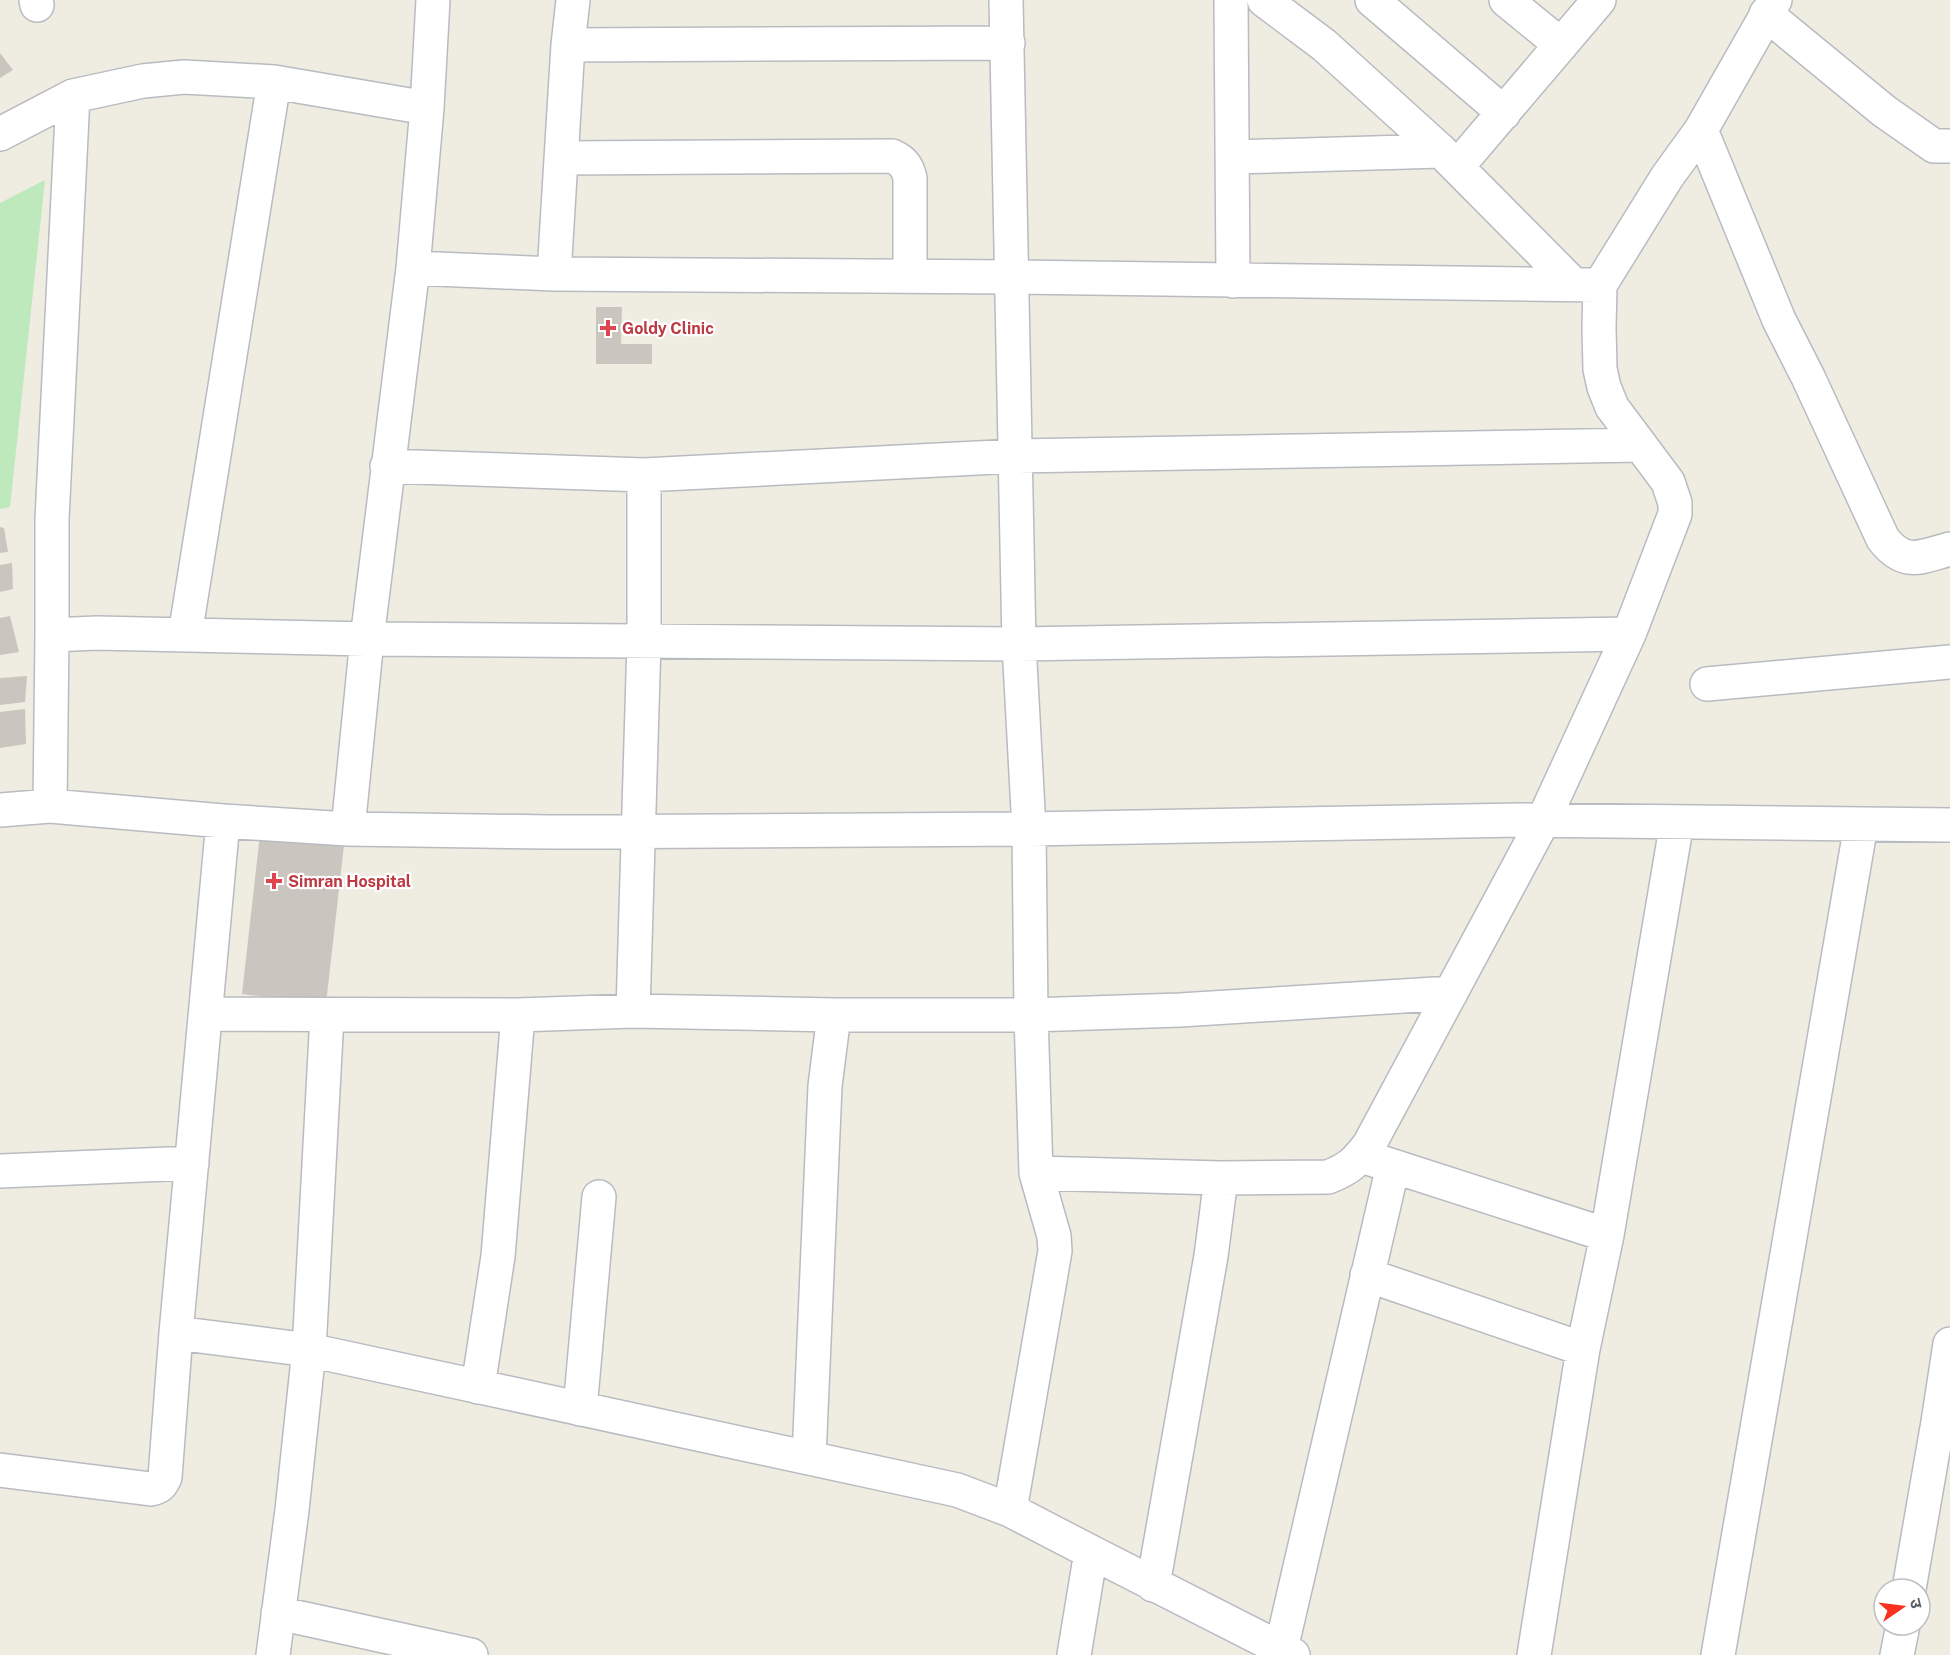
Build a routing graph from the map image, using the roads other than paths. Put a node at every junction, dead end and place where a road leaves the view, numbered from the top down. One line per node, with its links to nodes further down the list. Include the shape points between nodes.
1 (433, 0): 15 (street)
2 (573, 0): 11 (street)
3 (1006, 0): 10 (street)
4 (1231, 0): 20 (street)
5 (1264, 0): 22 (street, via 1324,45)
6 (1372, 0): 16 (street)
7 (1506, 0): 12 (street)
8 (1599, 0): 12 (street)
9 (1771, 7): 17 (street); 19 (street, via 1884,111 1934,146)
10 (1008, 43): 11 (street); 26 (street)
11 (568, 45): 21 (street)
12 (1561, 45): 16 (street)
13 (274, 82): 14 (street, via 184,77); 15 (street); 36 (street)
14 (73, 96): 18 (street); 35 (street, via 52,519)
15 (427, 108): 23 (street)
16 (1504, 112): 22 (street)
17 (1701, 130): 28 (street); 33 (street, via 1779,320 1883,539 1900,556 1923,556)
18 (0, 134)
19 (1950, 146)
20 (1233, 157): 22 (street); 27 (street)
21 (561, 158): 24 (street); 25 (street, via 892,156 903,161 910,178)
22 (1449, 159): 28 (street)
23 (413, 268): 24 (street); 31 (street)
24 (554, 274): 25 (street)
25 (910, 276): 26 (street)
26 (1012, 277): 27 (street); 30 (street)
27 (1233, 281): 28 (street)
28 (1587, 284): 29 (street, via 1599,328 1604,387 1612,407)
29 (1639, 445): 30 (street); 34 (street, via 1668,482 1675,514)
30 (1016, 456): 32 (street); 39 (street)
31 (387, 466): 32 (street); 37 (street)
32 (644, 475): 38 (street)
33 (1950, 549)
34 (1629, 634): 39 (street); 44 (street)
35 (52, 635): 36 (street); 42 (street)
36 (185, 635): 37 (street)
37 (367, 639): 38 (street); 49 (street)
38 (644, 641): 39 (street); 51 (street)
39 (1019, 644): 50 (street)
40 (1950, 662): 41 (street)
41 (1707, 684)
42 (51, 806): 43 (street); 45 (street)
43 (0, 810)
44 (1543, 820): 46 (street); 50 (street); 52 (street)
45 (223, 822): 49 (street); 54 (street)
46 (1677, 822): 47 (street); 66 (street)
47 (1861, 825): 48 (street); 87 (street)
48 (1950, 825)
49 (348, 829): 51 (street)
50 (1029, 829): 51 (street); 57 (street)
51 (639, 831): 53 (street)
52 (1451, 993): 57 (street); 59 (street)
53 (633, 1011): 55 (street); 56 (street)
54 (206, 1014): 58 (street); 60 (street)
55 (518, 1015): 58 (street); 72 (street, via 498,1256)
56 (834, 1015): 57 (street); 74 (street, via 825,1086)
57 (1031, 1015): 63 (street)
58 (327, 1016): 71 (street)
59 (1361, 1156): 61 (street); 64 (street, via 1343,1172 1328,1177)
60 (192, 1163): 62 (street); 68 (street)
61 (1393, 1166): 66 (street); 67 (street)
62 (0, 1171)
63 (1036, 1173): 64 (street); 76 (street, via 1055,1251)
64 (1221, 1178): 79 (street)
65 (599, 1197): 73 (street)
66 (1607, 1235): 70 (street)
67 (1367, 1275): 70 (street); 82 (street)
68 (177, 1333): 71 (street); 75 (street, via 165,1477 158,1488)
69 (1950, 1344): 78 (street)
70 (1583, 1349): 86 (street)
71 (309, 1350): 72 (street); 80 (street)
72 (478, 1387): 73 (street)
73 (580, 1409): 74 (street)
74 (809, 1458): 76 (street, via 957,1490)
75 (0, 1470)
76 (1010, 1510): 77 (street)
77 (1091, 1552): 79 (street); 85 (street)
78 (1911, 1577)
79 (1153, 1585): 82 (street)
80 (278, 1613): 83 (street); 84 (street)
81 (1901, 1637): 88 (street)
82 (1287, 1652)
83 (273, 1655)
84 (471, 1655)
85 (1074, 1655)
86 (1534, 1655)
87 (1718, 1655)
88 (1898, 1655)

